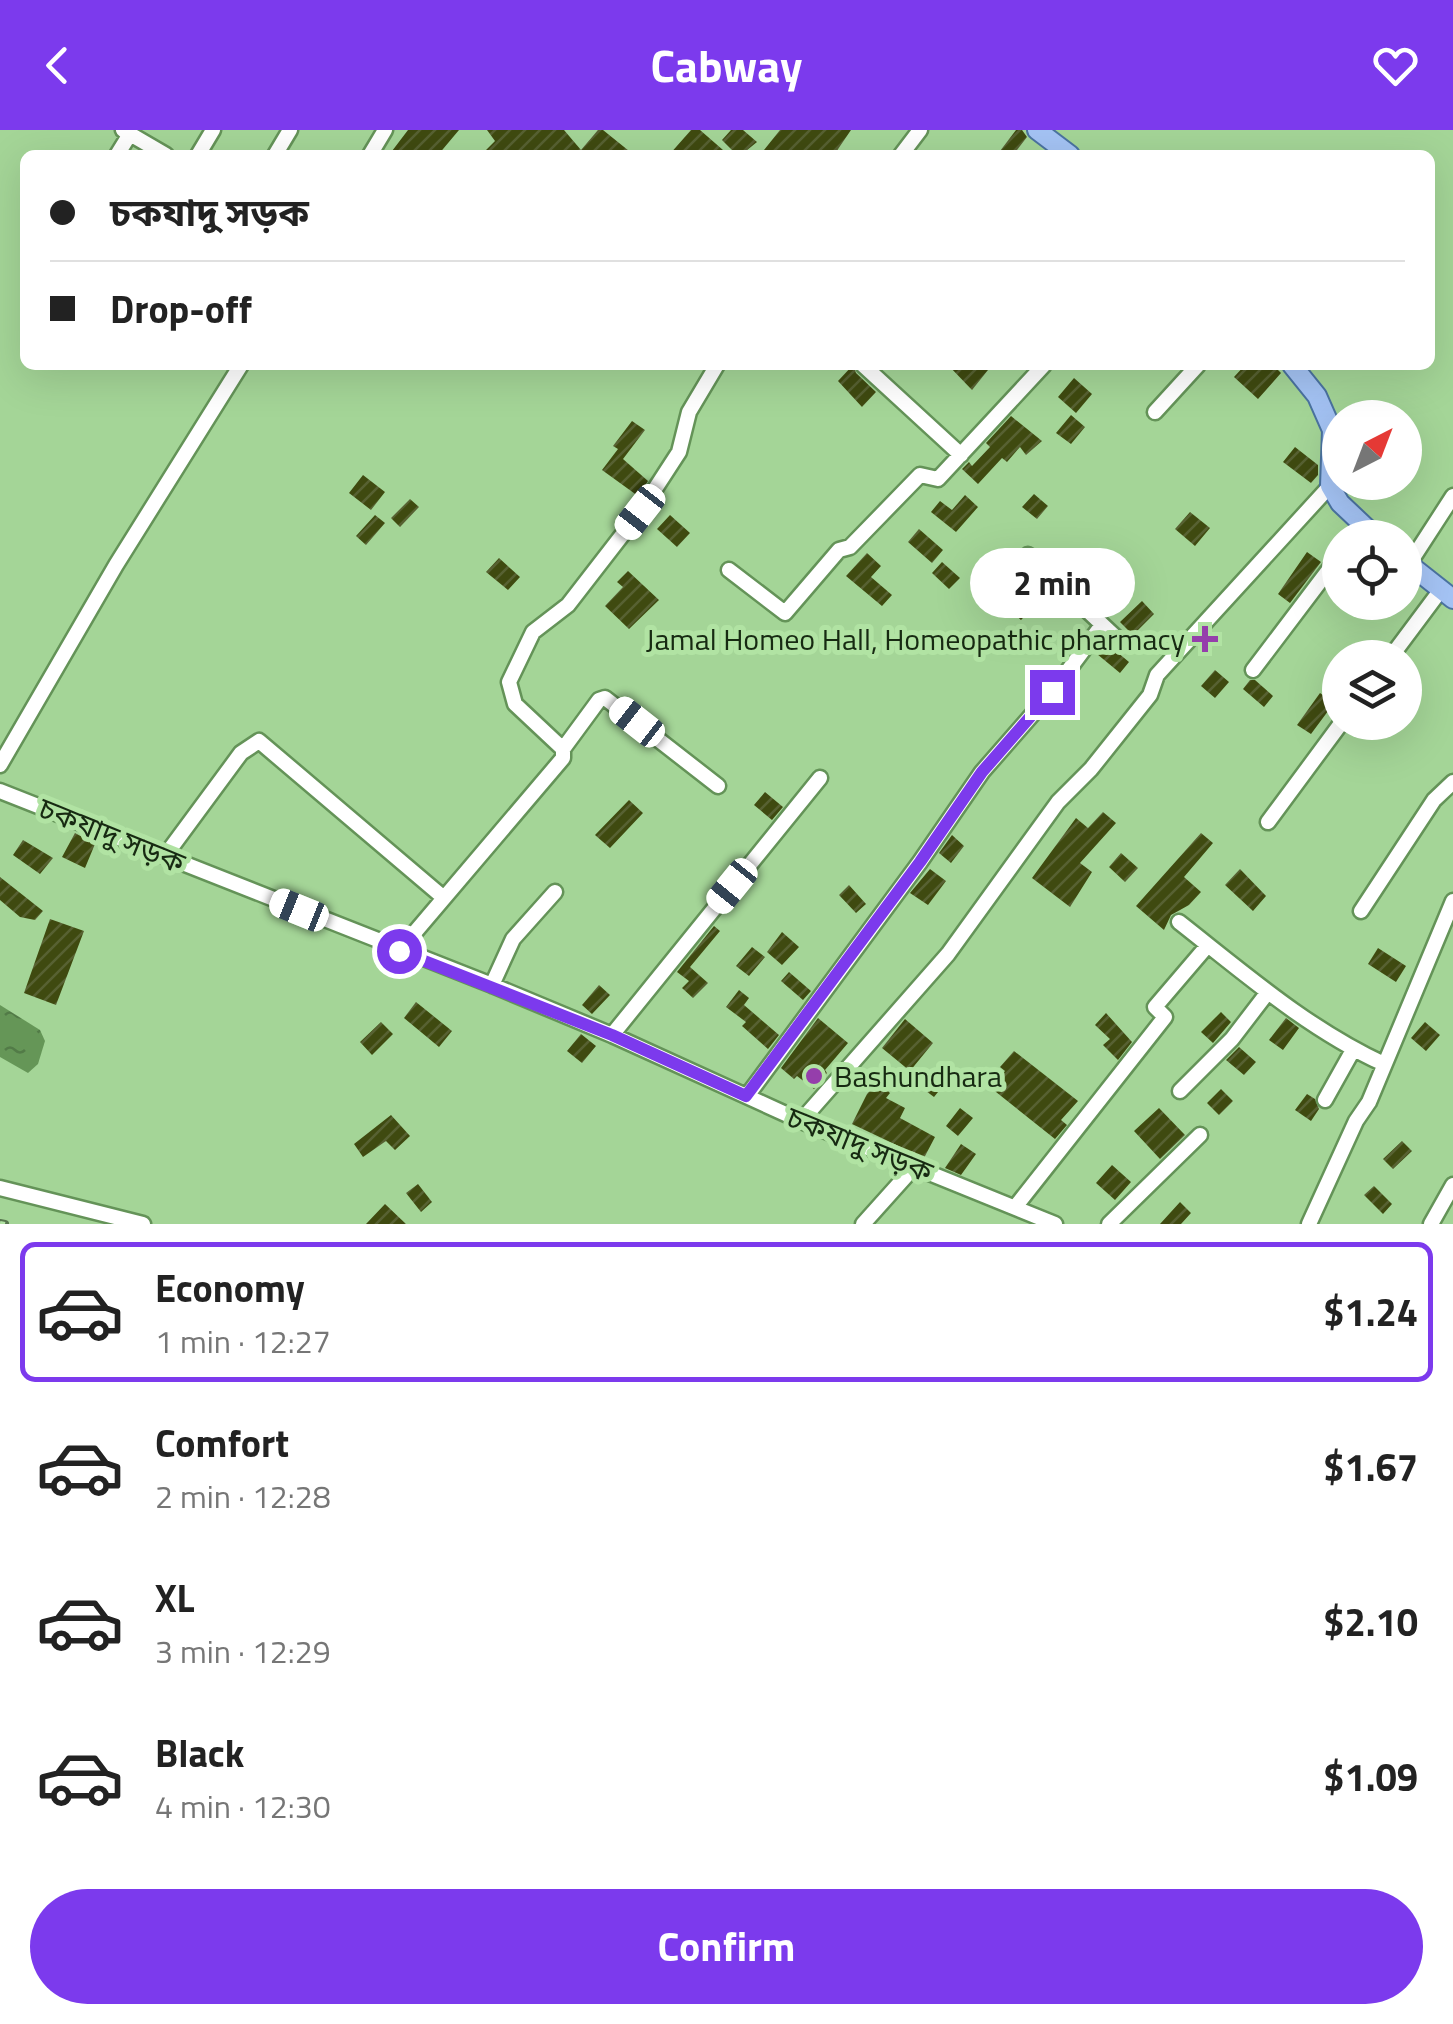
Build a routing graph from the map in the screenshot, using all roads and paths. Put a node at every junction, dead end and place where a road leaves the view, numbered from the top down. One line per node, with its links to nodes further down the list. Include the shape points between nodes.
1 (920, 130): 5 (street)
2 (1037, 130): 6 (main road)
3 (126, 132): 4 (street)
4 (157, 150)
5 (904, 150)
6 (1063, 150)
7 (238, 370): 32 (street)
8 (714, 370): 31 (street, via 689,412 679,452 640,512 568,605 534,632 509,682 516,704)
9 (868, 370): 15 (street)
10 (1039, 370): 15 (street)
11 (1193, 370): 14 (street)
12 (1296, 370): 13 (main road)
13 (1322, 407)
14 (1155, 412)
15 (961, 455): 22 (street, via 938,479 920,475 850,547 839,550 785,613)
16 (1322, 495): 54 (street, via 1158,675 1150,695 1058,802 948,954)
17 (1453, 496): 20 (street)
18 (1338, 500): 19 (main road)
19 (1354, 520)
20 (1422, 540)
21 (1028, 555): 26 (street)
22 (729, 570)
23 (1422, 575): 25 (main road)
24 (1322, 579): 29 (street)
25 (1446, 595): 27 (street)
26 (1102, 625): 28 (street); 52 (street, via 982,772)
27 (1406, 640)
28 (1122, 643)
29 (1253, 670)
30 (1329, 740): 37 (street)
31 (562, 748): 35 (street, via 605,698); 40 (street, via 556,768)
32 (0, 765)
33 (820, 778): 48 (street)
34 (1453, 782): 42 (street)
35 (718, 786)
36 (0, 790): 38 (street, চকযাদু সড়ক)
37 (1268, 822)
38 (165, 856): 40 (street, via 241,753 258,741); 45 (street, চকযাদু সড়ক)
39 (555, 892): 46 (street, via 513,939)
40 (444, 898): 45 (street)
41 (1453, 902): 50 (street)
42 (1360, 911)
43 (1179, 922): 44 (street)
44 (1208, 944): 47 (street); 59 (street, via 1155,1007 1165,1017)
45 (399, 951): 46 (street, চকযাদু সড়ক)
46 (492, 985): 48 (street, চকযাদু সড়ক)
47 (1268, 992): 49 (street); 51 (street)
48 (612, 1035): 52 (street, চকযাদু সড়ক)
49 (1353, 1050): 50 (street); 53 (street)
50 (1384, 1064): 64 (street)
51 (1180, 1090)
52 (746, 1096): 54 (street, চকযাদু সড়ক)
53 (1324, 1100)
54 (801, 1121): 56 (street, চকযাদু সড়ক)
55 (1200, 1135): 63 (street)
56 (915, 1166): 59 (street, চকযাদু সড়ক); 61 (street)
57 (1453, 1185): 65 (street)
58 (0, 1188): 60 (street)
59 (1016, 1206): 62 (street, চকযাদু সড়ক)
60 (143, 1224)
61 (862, 1224)
62 (1054, 1224)
63 (1108, 1224)
64 (1309, 1224)
65 (1431, 1224)

